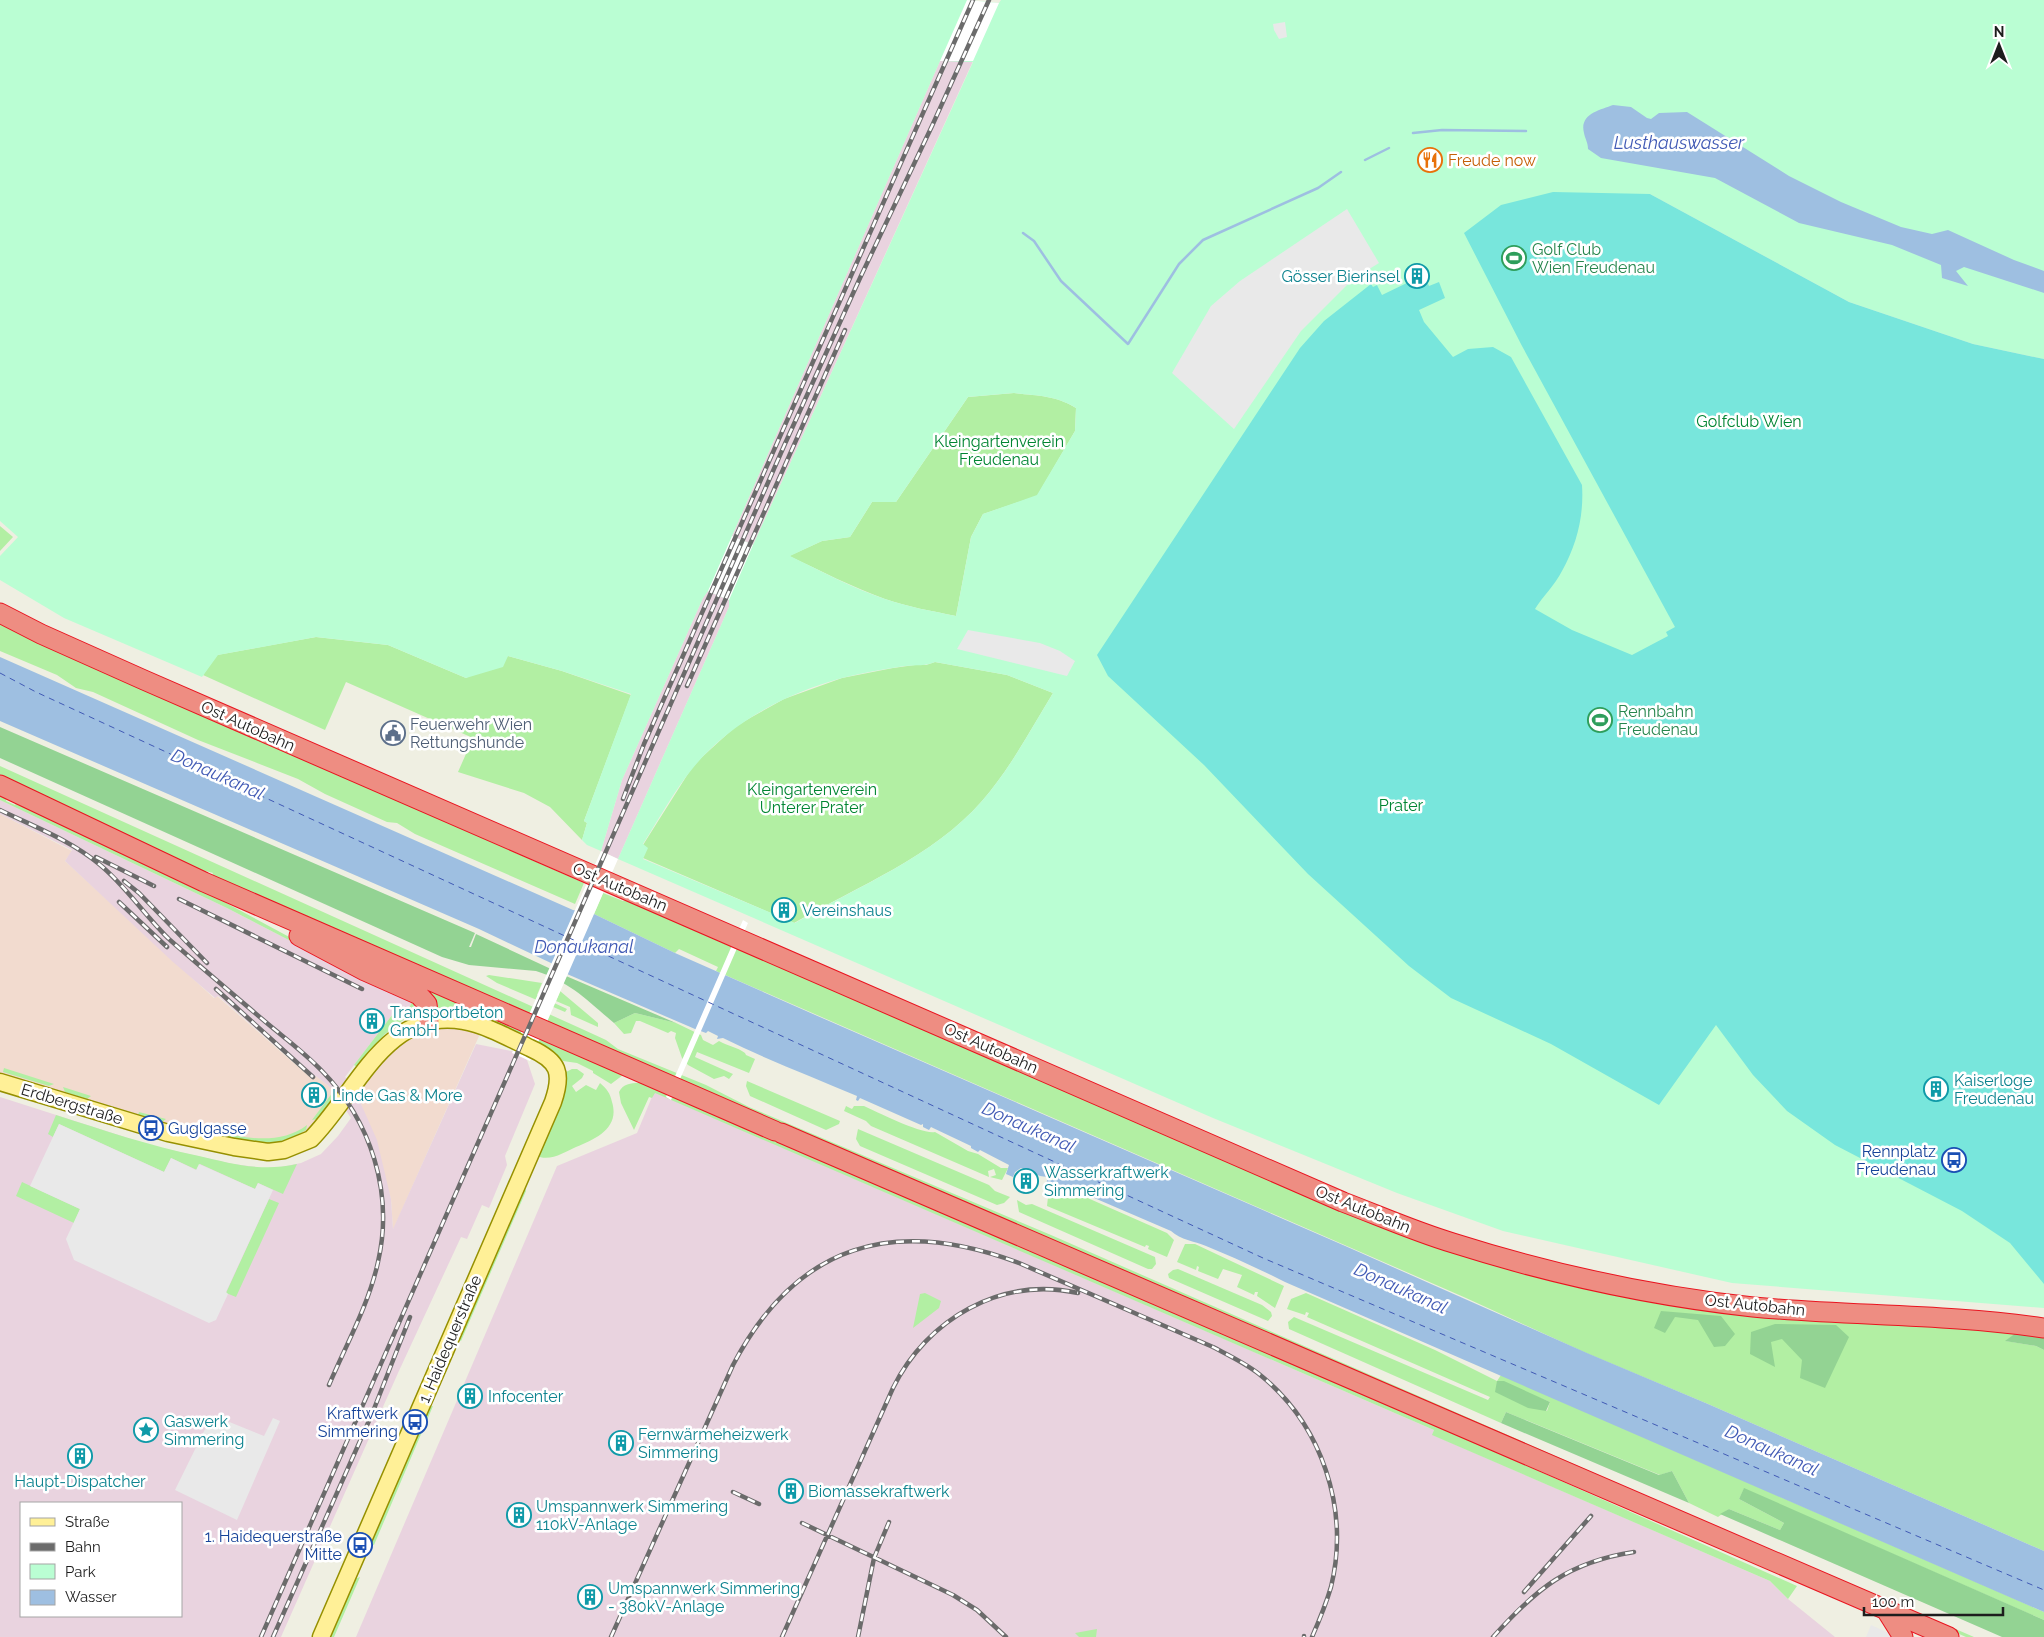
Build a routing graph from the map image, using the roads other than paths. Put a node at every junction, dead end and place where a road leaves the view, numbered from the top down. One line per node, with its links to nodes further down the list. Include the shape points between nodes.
1 (0, 613): 7 (highway, Ost Autobahn, via 144,680 1343,1202 1451,1243 1561,1274 1699,1300 1754,1307 1947,1318)
2 (0, 785): 3 (highway)
3 (177, 870): 4 (highway, via 201,886 356,966 419,994 427,1004); 8 (highway)
4 (429, 1020): 5 (main road, Erdbergstraße, via 464,1021 483,1026 542,1053); 6 (main road, Erdbergstraße, via 390,1041 319,1130 302,1144 284,1150 268,1152 168,1133)
5 (555, 1067): 9 (main road, 1. Haidequerstraße, via 558,1085 553,1102)
6 (0, 1082)
7 (2035, 1327)
8 (1886, 1610): 10 (highway); 11 (highway)
9 (321, 1637)
10 (1903, 1637)
11 (1949, 1637)

